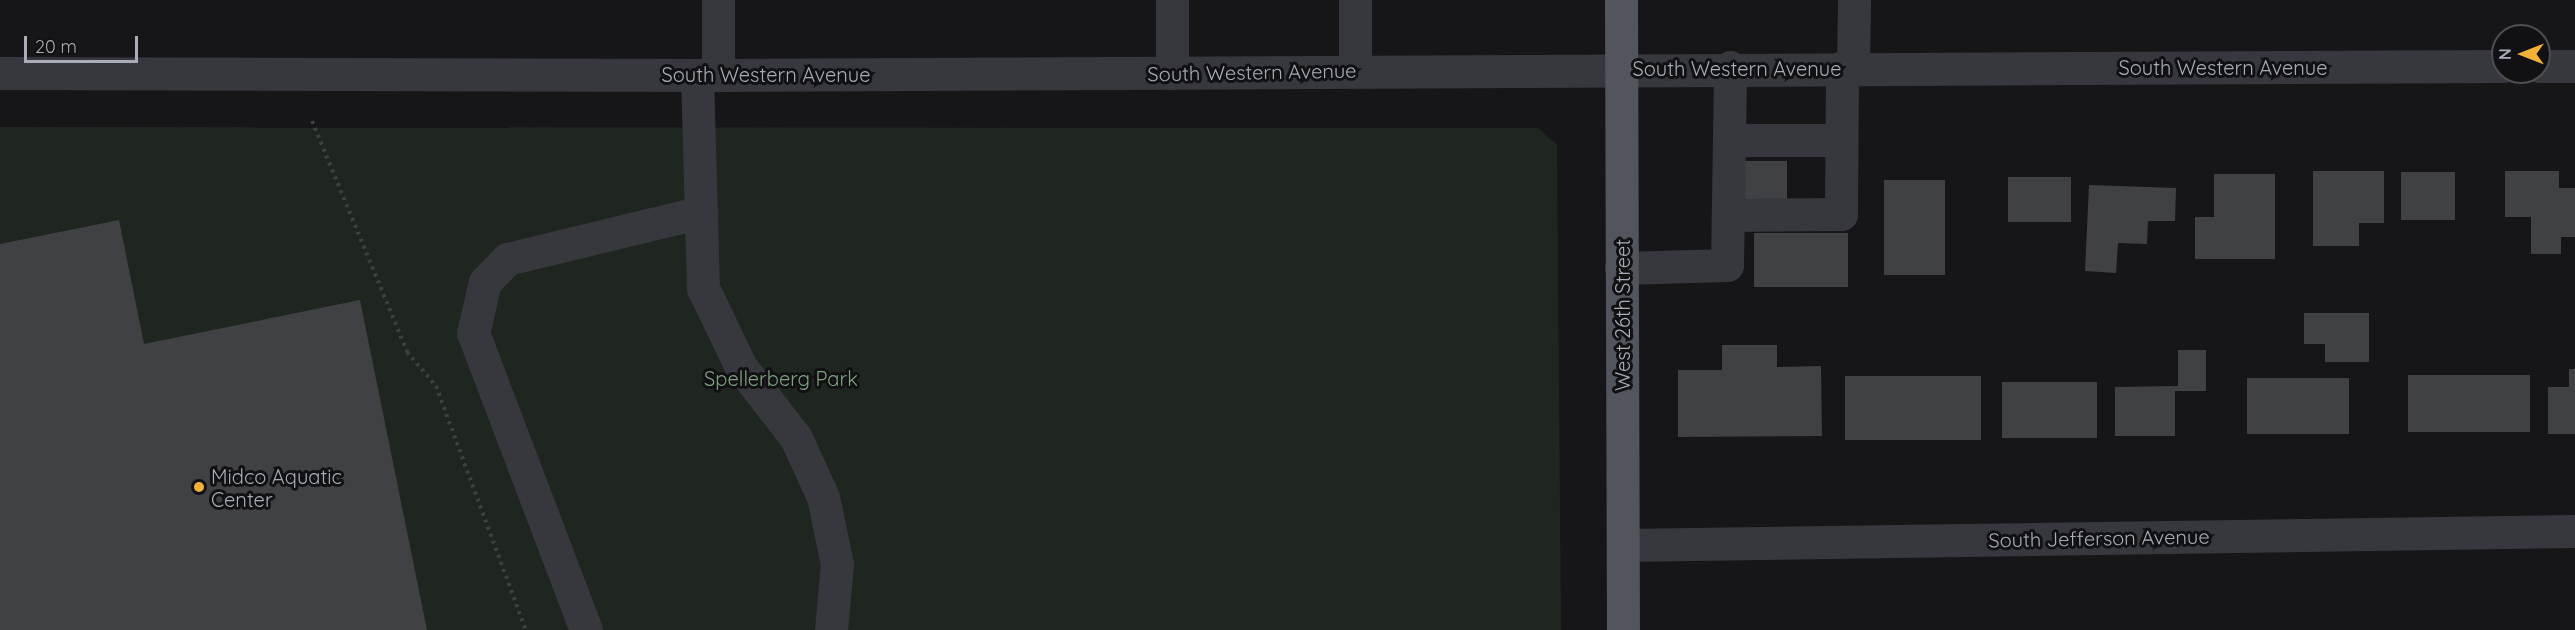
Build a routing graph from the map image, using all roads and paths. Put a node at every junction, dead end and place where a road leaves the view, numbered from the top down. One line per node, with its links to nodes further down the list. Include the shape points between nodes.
1 (718, 0): 15 (street)
2 (1172, 0): 13 (street)
3 (1356, 0): 12 (street)
4 (1621, 0): 9 (main road, West 26th Street)
5 (1854, 0): 11 (street)
6 (2491, 66): 11 (street, South Western Avenue)
7 (2551, 66): 8 (street)
8 (2575, 66)
9 (1621, 68): 10 (street, South Western Avenue); 12 (street, South Western Avenue); 21 (main road, West 26th Street)
10 (1730, 68): 11 (street, South Western Avenue); 17 (street)
11 (1847, 68): 18 (street)
12 (1355, 71): 13 (street, South Western Avenue)
13 (1172, 73): 15 (street, South Western Avenue)
14 (0, 74): 15 (street, South Western Avenue)
15 (708, 75): 19 (street)
16 (312, 121): 24 (path, via 407,352 436,386)
17 (1729, 140): 18 (street); 20 (street)
18 (1841, 140): 20 (street, via 1841,214)
19 (701, 212): 25 (street, via 507,259 485,282 473,333); 26 (street, via 703,288 741,367 796,438 823,497 837,564)
20 (1728, 215): 21 (street, via 1727,265)
21 (1621, 268): 23 (main road, West 26th Street)
22 (2575, 531): 23 (street, South Jefferson Avenue)
23 (1623, 545): 27 (main road, West 26th Street)
24 (526, 630)
25 (586, 630)
26 (831, 630)
27 (1623, 630)

